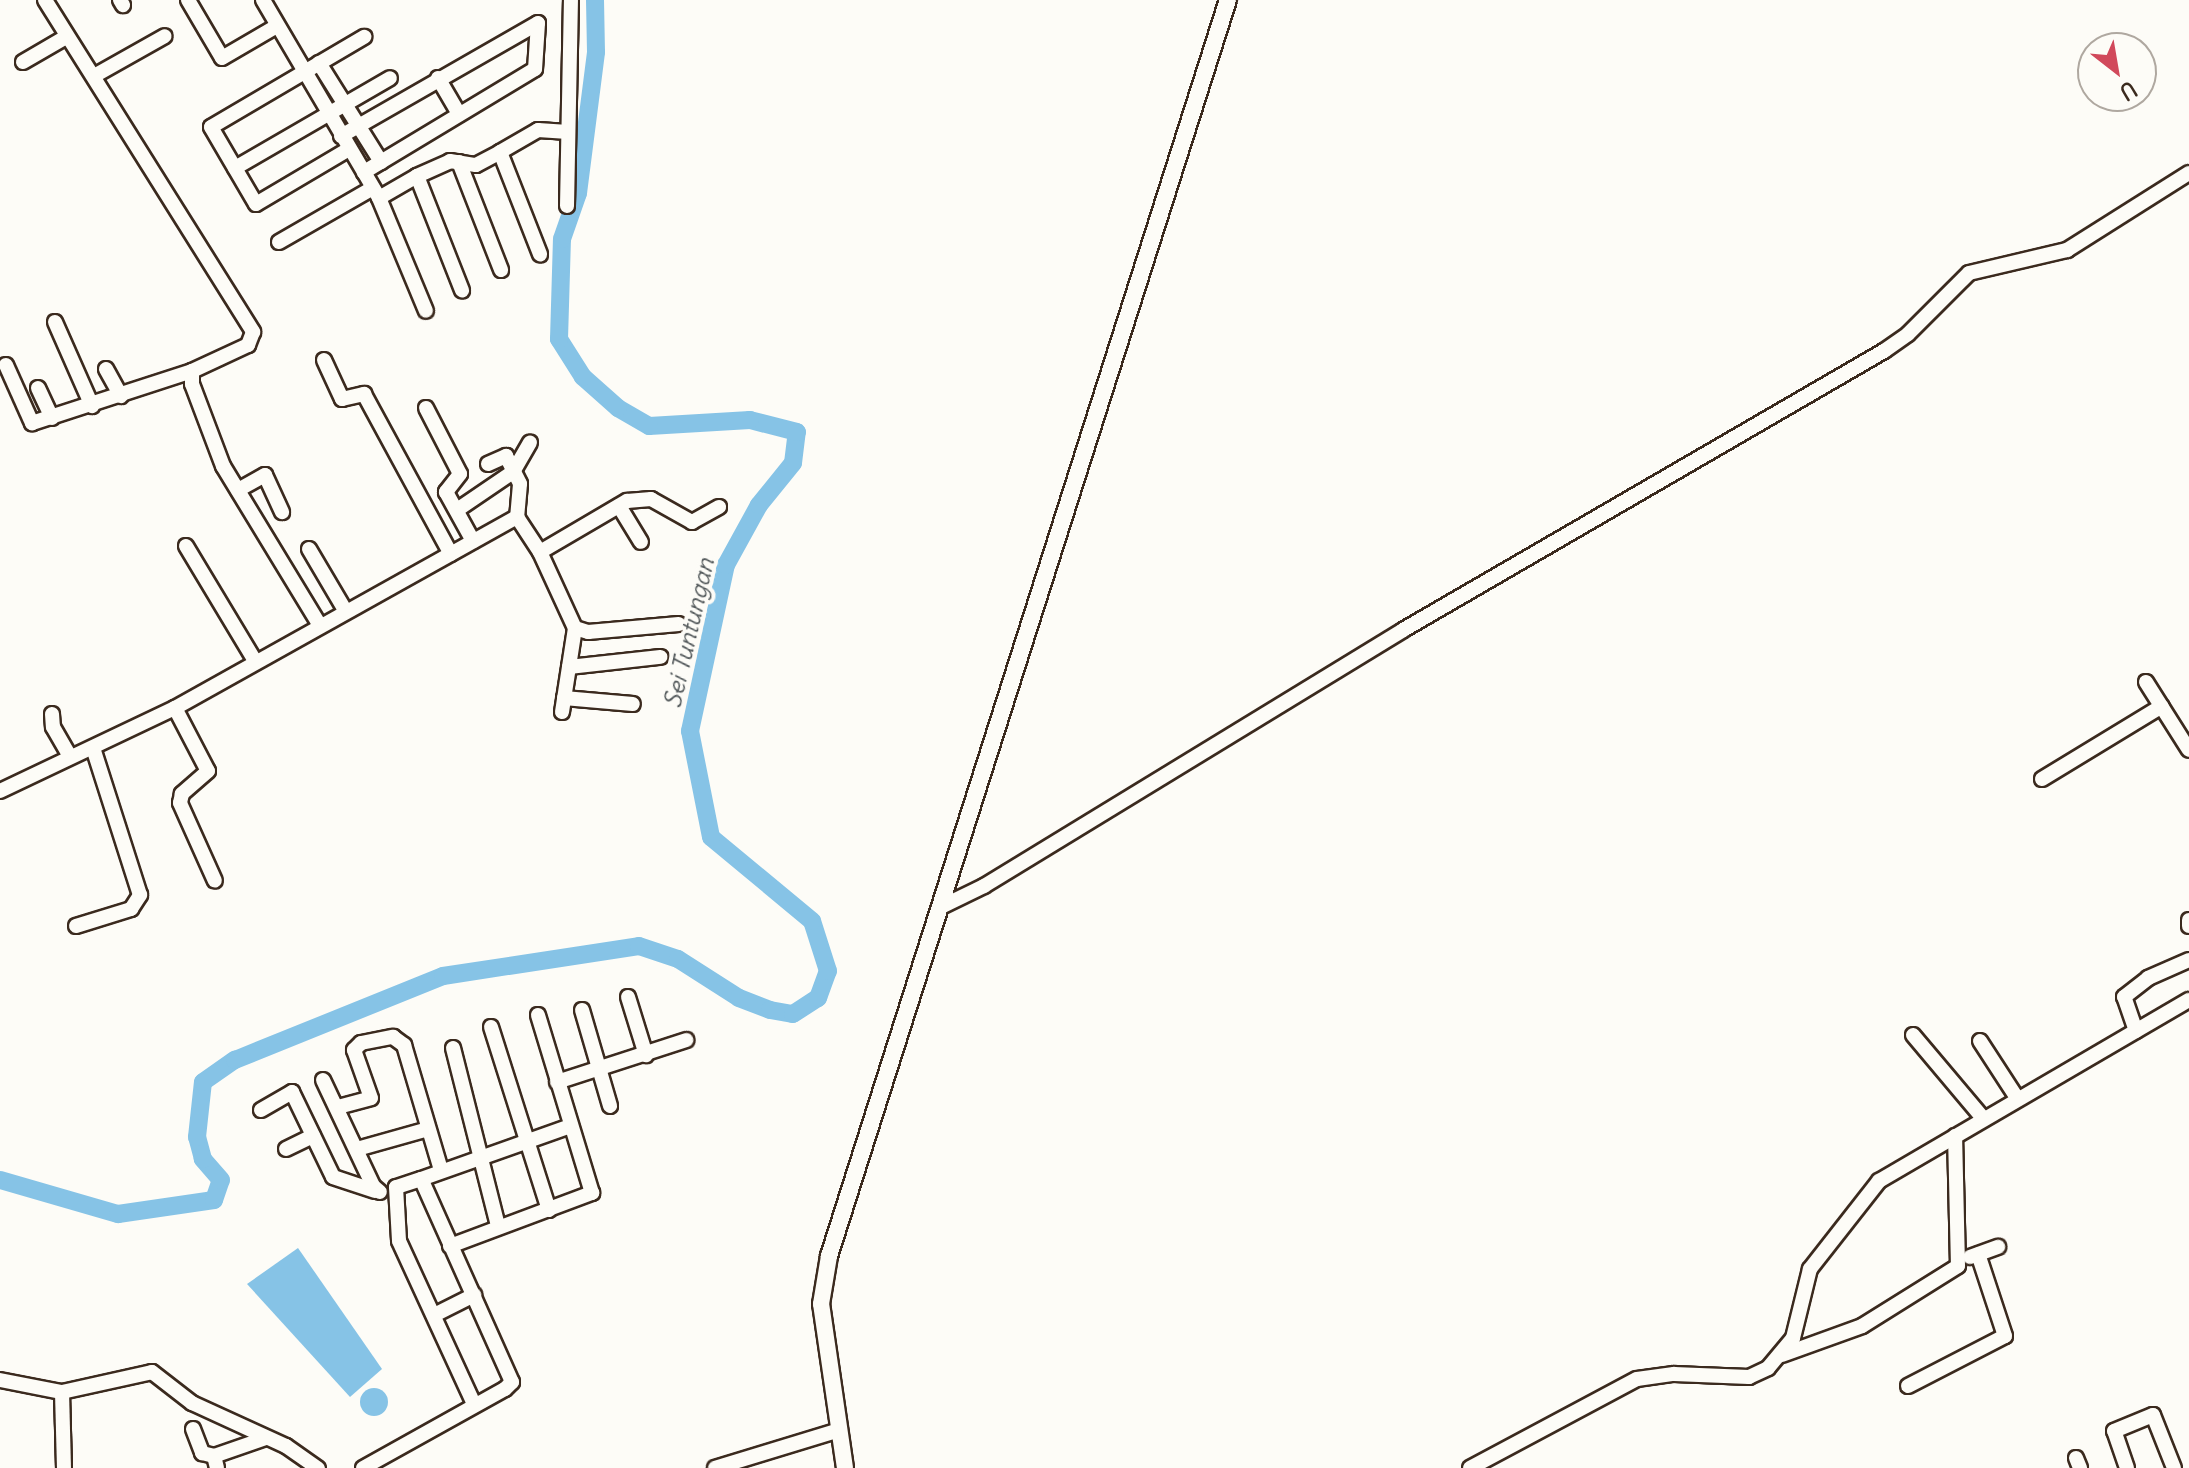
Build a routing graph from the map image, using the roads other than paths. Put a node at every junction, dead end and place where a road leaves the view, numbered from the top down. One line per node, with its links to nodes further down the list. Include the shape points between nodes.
1 (45, 0): 8 (street)
2 (188, 0): 6 (street, via 222,58)
3 (263, 0): 6 (street)
4 (571, 0): 20 (street)
5 (1228, 0): 79 (main road)
6 (277, 26): 12 (street)
7 (165, 36): 13 (street)
8 (66, 37): 10 (street); 13 (street)
9 (364, 37): 11 (street)
10 (23, 62)
11 (319, 63): 12 (street); 16 (street)
12 (304, 72): 17 (street); 25 (street, via 211,127)
13 (94, 76): 40 (street, via 253,332 248,345)
14 (390, 78): 16 (street)
15 (438, 78): 18 (street); 18 (street, via 538,23 535,69); 19 (street)
16 (345, 104): 17 (street); 19 (street)
17 (328, 114): 21 (street); 25 (street)
18 (459, 114): 23 (street)
19 (358, 126): 21 (street); 23 (street)
20 (568, 132): 22 (street, via 538,130); 30 (street)
21 (345, 143): 25 (street, via 256,204); 26 (street)
22 (500, 152): 24 (street, via 476,165); 32 (street)
23 (381, 162): 26 (street)
24 (459, 162): 28 (street); 33 (street)
25 (235, 168)
26 (364, 172): 29 (street)
27 (2189, 173): 79 (street, via 2067,250 1969,273 1884,351 971,894)
28 (417, 176): 29 (street); 34 (street)
29 (376, 193): 31 (street); 35 (street)
30 (567, 206)
31 (279, 242)
32 (540, 254)
33 (501, 270)
34 (462, 290)
35 (426, 311)
36 (55, 322): 43 (street)
37 (324, 360): 60 (street, via 342,399 364,394)
38 (6, 365): 45 (street, via 30,421)
39 (106, 369): 42 (street)
40 (192, 371): 42 (street); 49 (street, via 192,384)
41 (38, 388): 45 (street)
42 (121, 396): 43 (street)
43 (92, 406): 45 (street)
44 (426, 408): 52 (street, via 460,474 446,488)
45 (52, 418)
46 (530, 442): 48 (street)
47 (488, 464): 48 (street, via 504,455)
48 (513, 472): 52 (street); 54 (street, via 522,500)
49 (238, 490): 53 (street, via 267,476); 62 (street)
50 (619, 506): 51 (street, via 651,499 692,522); 56 (street); 59 (street)
51 (719, 507)
52 (457, 510): 55 (street)
53 (282, 512)
54 (517, 517): 55 (street); 59 (street)
55 (473, 541): 60 (street)
56 (641, 542)
57 (186, 546): 66 (street)
58 (309, 549): 61 (street)
59 (540, 552): 64 (street)
60 (451, 554): 61 (street)
61 (345, 610): 62 (street)
62 (319, 624): 66 (street)
63 (679, 624): 64 (street, via 588,632)
64 (575, 628): 67 (street)
65 (660, 657): 67 (street)
66 (255, 661): 71 (street)
67 (569, 667): 69 (street, via 563,705)
68 (2146, 682): 70 (street)
69 (633, 704)
70 (2162, 706): 74 (street); 76 (street)
71 (175, 708): 73 (street); 78 (street, via 208,771 182,794 180,803)
72 (52, 714): 75 (street, via 53,727)
73 (93, 748): 75 (street); 80 (street, via 140,895 131,909)
74 (2189, 750)
75 (70, 757): 77 (street)
76 (2042, 779)
77 (0, 791)
78 (215, 881)
79 (939, 908): 127 (main road, via 824,1277 821,1304)
80 (76, 926)
81 (2189, 960): 87 (street, via 2148,978 2124,997)
82 (628, 997): 92 (street)
83 (2189, 1000): 87 (street)
84 (582, 1010): 93 (street)
85 (538, 1015): 95 (street)
86 (491, 1027): 105 (street)
87 (2136, 1031): 96 (street)
88 (1913, 1035): 100 (street)
89 (686, 1040): 92 (street)
90 (1980, 1041): 96 (street)
91 (453, 1048): 108 (street)
92 (646, 1055): 93 (street)
93 (600, 1070): 95 (street); 97 (street)
94 (323, 1080): 98 (street)
95 (557, 1082): 101 (street)
96 (2017, 1098): 100 (street)
97 (610, 1106)
98 (338, 1107): 102 (street, via 371,1098 354,1050 361,1043 393,1037 404,1045); 107 (street)
99 (261, 1110): 103 (street, via 292,1092)
100 (1983, 1118): 104 (street)
101 (571, 1126): 105 (street); 113 (street, via 592,1193)
102 (428, 1129): 107 (street); 109 (street)
103 (313, 1136): 106 (street); 112 (street, via 333,1177)
104 (1955, 1136): 118 (street); 121 (street, via 1879,1181 1854,1210 1803,1283 1793,1338)
105 (526, 1142): 108 (street); 113 (street)
106 (286, 1149)
107 (357, 1149): 112 (street)
108 (482, 1157): 109 (street); 114 (street)
109 (441, 1170): 110 (street)
110 (421, 1179): 111 (street); 115 (street)
111 (396, 1187): 112 (street); 120 (street, via 399,1241)
112 (375, 1191)
113 (549, 1210): 114 (street)
114 (498, 1226): 115 (street)
115 (450, 1246): 119 (street)
116 (1998, 1247): 117 (street)
117 (1978, 1254): 118 (street); 123 (street, via 2005,1336)
118 (1959, 1261): 121 (street, via 1954,1271 1862,1326)
119 (474, 1295): 120 (street); 125 (street, via 512,1375 505,1389)
120 (434, 1315): 125 (street)
121 (1782, 1355): 130 (street, via 1755,1375 1637,1379)
122 (0, 1380): 124 (street)
123 (1908, 1386)
124 (62, 1392): 128 (street, via 152,1372 192,1403); 132 (street)
125 (474, 1404): 133 (street)
126 (193, 1429): 129 (street, via 202,1453)
127 (839, 1430): 134 (street); 135 (main road)
128 (266, 1438): 129 (street); 131 (street)
129 (216, 1462)
130 (1496, 1462): 136 (street)
131 (314, 1465)
132 (64, 1468)
133 (363, 1468)
134 (715, 1468)
135 (845, 1468)
136 (1470, 1468)
137 (2127, 1468): 138 (street, via 2114,1431 2153,1415)
138 (2174, 1468)

